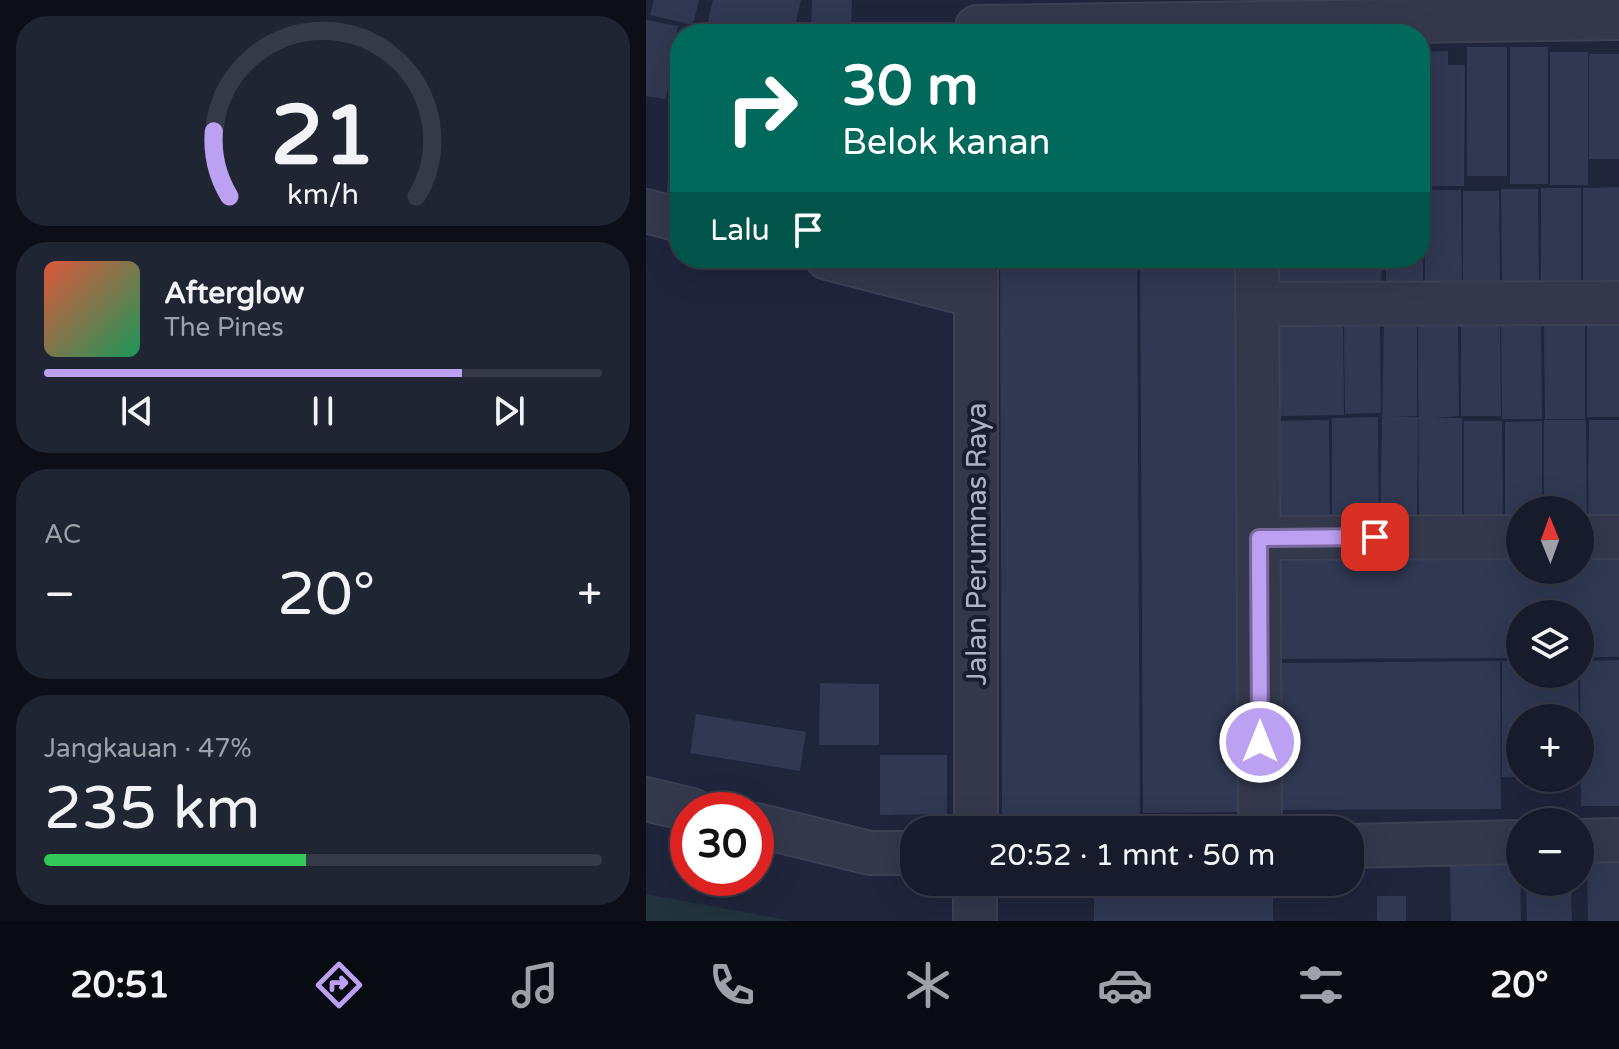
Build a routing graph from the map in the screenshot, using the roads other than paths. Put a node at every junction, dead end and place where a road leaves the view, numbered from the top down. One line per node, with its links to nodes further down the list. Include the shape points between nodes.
1 (1619, 18): 2 (street)
2 (1256, 19): 3 (street)
3 (977, 20)
4 (646, 211): 5 (street)
5 (670, 217)
6 (905, 268): 8 (street)
7 (1257, 268): 10 (street)
8 (976, 277): 17 (street, Jalan Perumnas Raya)
9 (1619, 303): 10 (street)
10 (1257, 304): 14 (street)
11 (1506, 537): 14 (street)
12 (1594, 537): 13 (street)
13 (1619, 537)
14 (1259, 538): 18 (street)
15 (646, 799): 16 (street)
16 (670, 805)
17 (976, 816)
18 (1260, 816)
19 (774, 829): 24 (street, via 870,853)
20 (1619, 840): 21 (street)
21 (1594, 841)
22 (1506, 842): 23 (street)
23 (1364, 846)
24 (900, 853)
25 (975, 896): 26 (street)
26 (975, 921)

